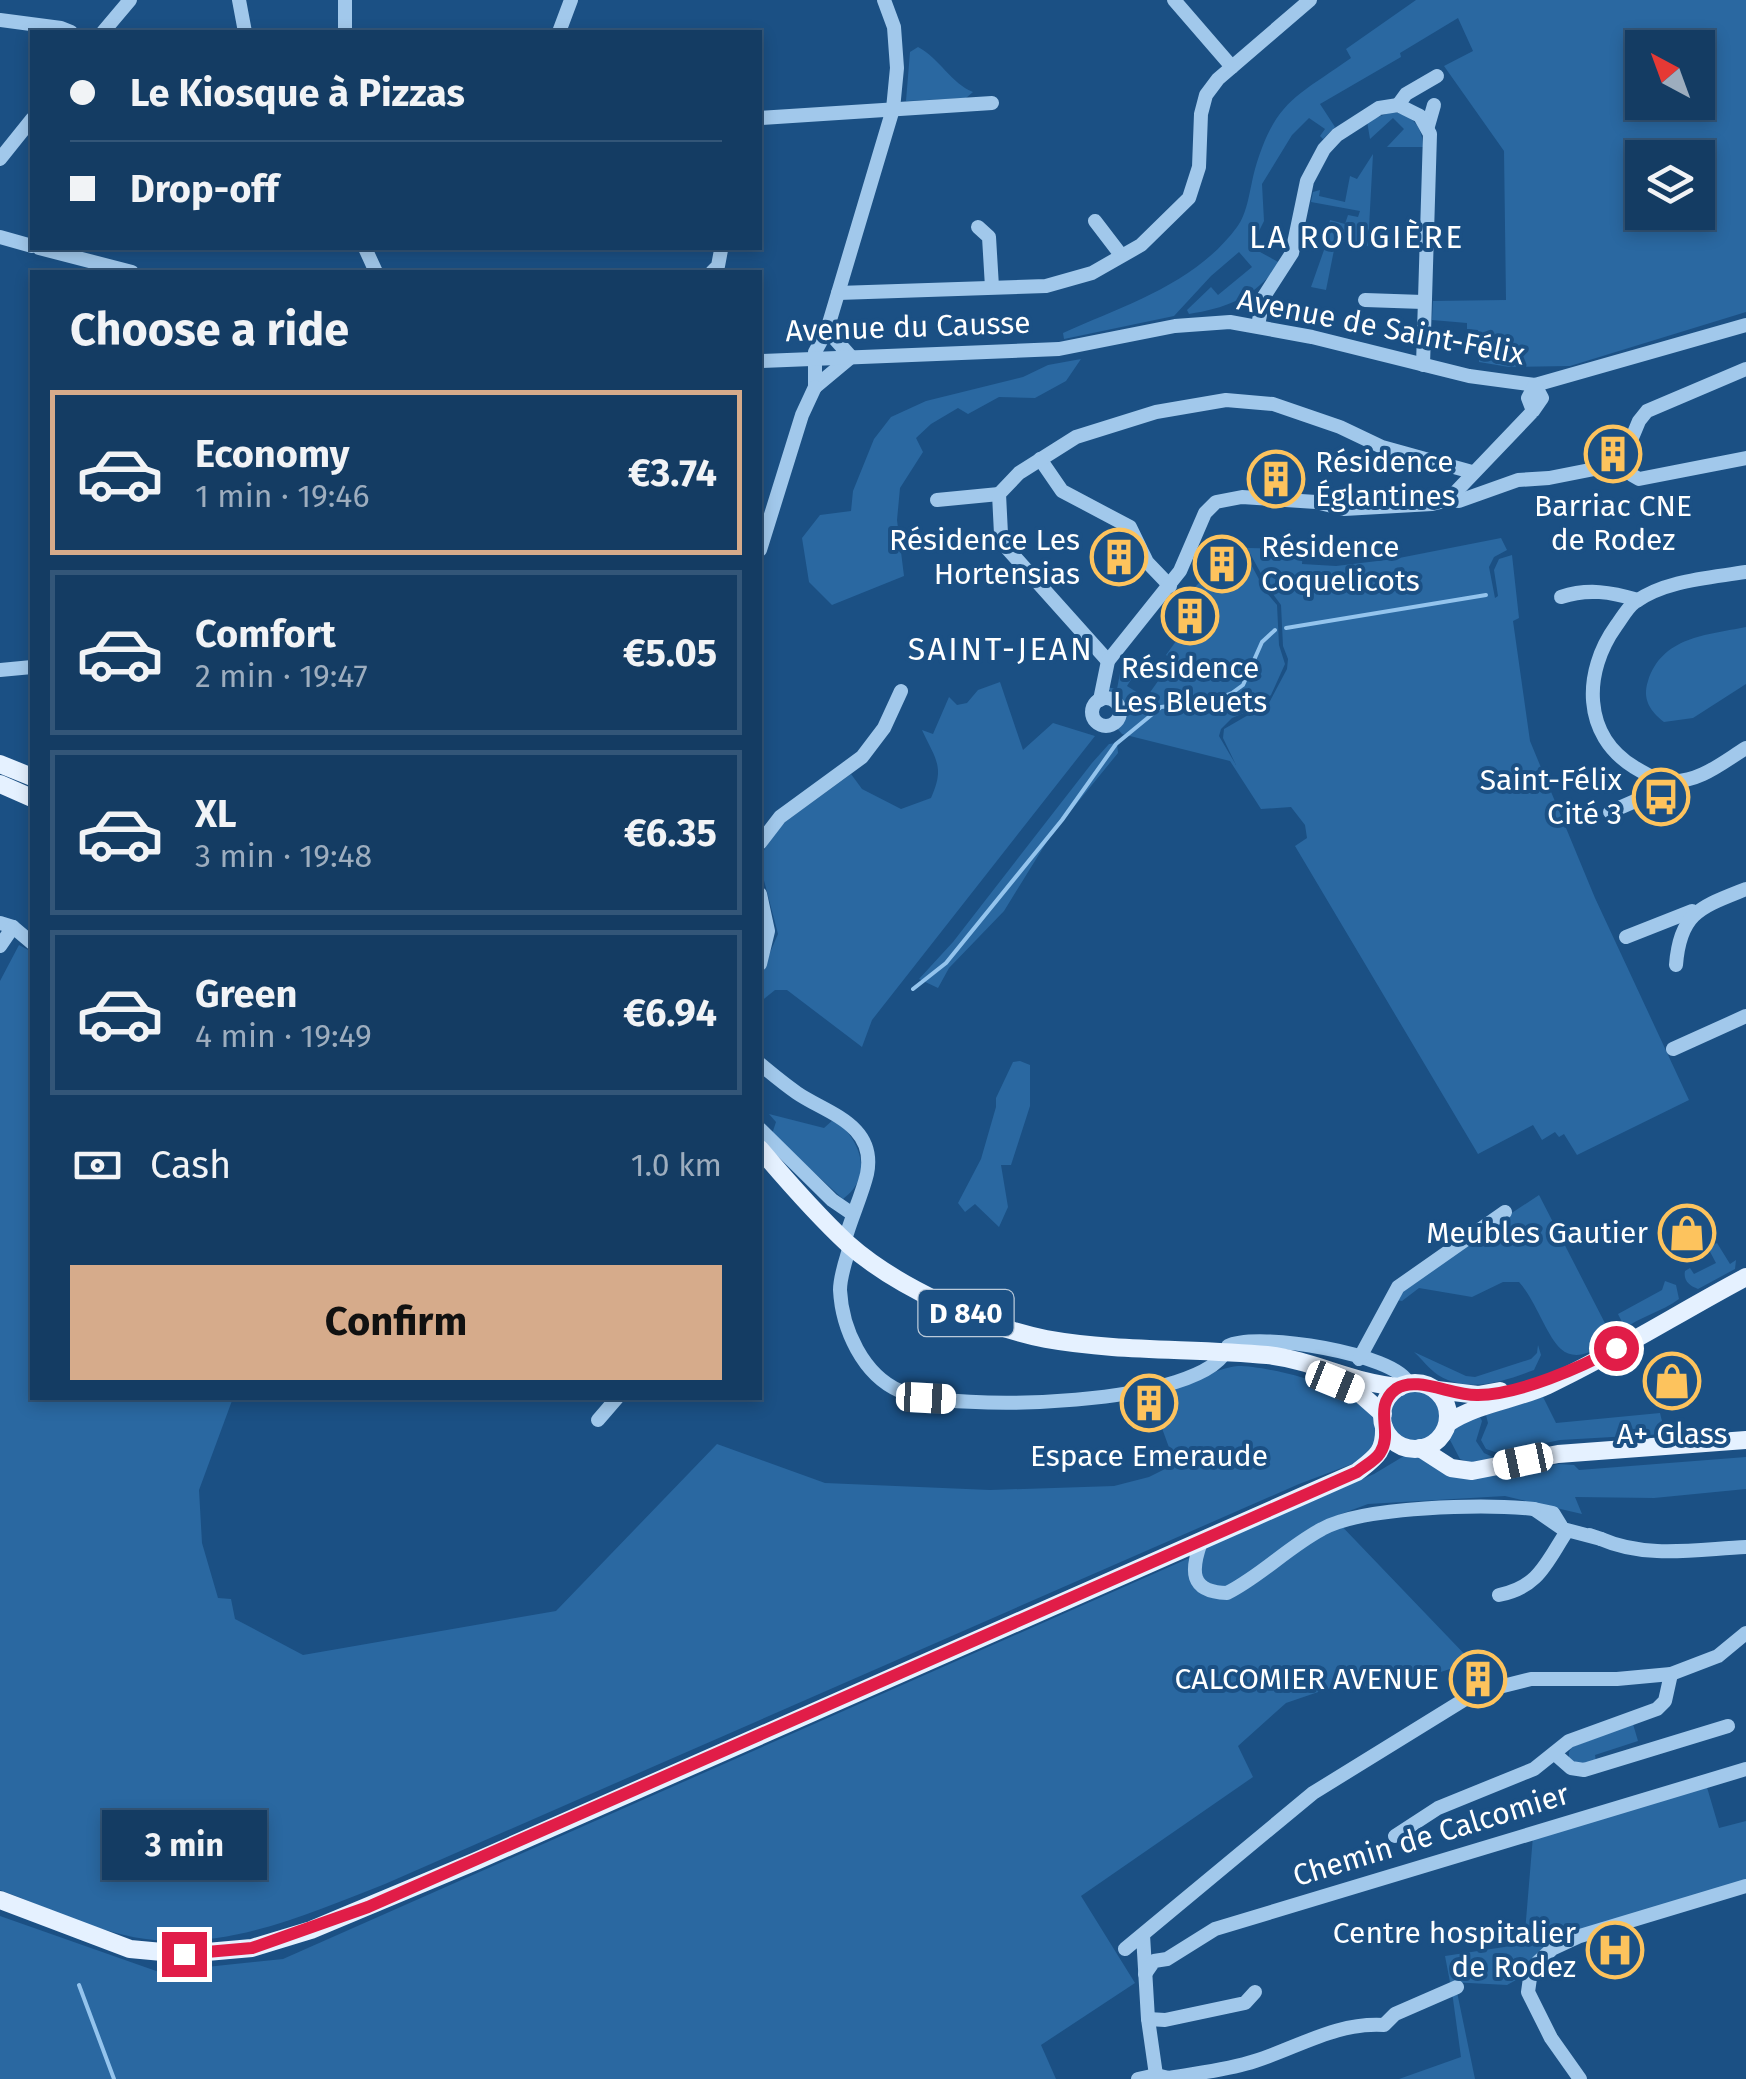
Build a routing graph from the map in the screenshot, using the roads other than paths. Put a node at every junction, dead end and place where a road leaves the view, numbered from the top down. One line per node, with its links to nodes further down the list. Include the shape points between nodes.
1 (130, 0): 10 (street)
2 (239, 0): 11 (street)
3 (345, 0): 12 (street)
4 (571, 0): 13 (street)
5 (884, 0): 19 (street, via 898,68)
6 (1174, 0): 14 (street)
7 (1308, 1): 14 (street)
8 (0, 20): 9 (street)
9 (66, 30)
10 (105, 30)
11 (244, 30)
12 (345, 30)
13 (560, 30)
14 (1232, 67): 30 (street, via 1206,95 1200,167 1189,198)
15 (1437, 76): 18 (street)
16 (992, 103): 19 (street)
17 (1434, 104): 22 (street)
18 (1398, 105): 22 (street); 38 (street, via 1378,108 1324,148 1308,181 1292,254 1263,298)
19 (893, 109): 20 (street); 34 (street)
20 (762, 118)
21 (30, 122): 23 (street)
22 (1428, 126): 36 (street)
23 (0, 159)
24 (1095, 221): 30 (street)
25 (978, 227): 33 (street, via 989,236)
26 (0, 237): 27 (street)
27 (30, 245)
28 (46, 250): 31 (street)
29 (721, 250): 32 (street)
30 (1122, 255): 33 (street, via 1092,273 1046,286)
31 (112, 270)
32 (714, 270)
33 (992, 287): 34 (street)
34 (838, 293): 39 (street)
35 (1365, 300): 36 (street)
36 (1424, 302): 44 (street)
37 (1746, 325): 46 (street, Avenue de Saint-Félix)
38 (1258, 326): 40 (street, Avenue de Saint-Félix, via 1175,326); 44 (street, Avenue de Saint-Félix)
39 (827, 330): 41 (street); 42 (street)
40 (1059, 350): 42 (street, Avenue du Causse)
41 (816, 358): 42 (street, Avenue du Causse); 43 (street, Avenue du Causse); 47 (street)
42 (850, 358): 47 (street)
43 (762, 361)
44 (1423, 365): 46 (street, Avenue de Saint-Félix)
45 (1746, 368): 50 (street, via 1647,411)
46 (1535, 385): 51 (street, via 1542,398 1533,411)
47 (816, 387): 55 (street)
48 (1746, 458): 50 (street, via 1639,479)
49 (1040, 459): 51 (street, via 1076,437 1156,412 1226,400 1274,404 1382,447); 52 (street); 57 (street, via 1062,492 1130,528 1147,562)
50 (1625, 463): 54 (street, via 1518,480)
51 (1472, 472): 54 (street)
52 (999, 494): 53 (street); 60 (street, via 1005,546)
53 (937, 500)
54 (1448, 500): 57 (street, via 1344,509 1316,502 1216,502)
55 (762, 544)
56 (1746, 572): 59 (street, via 1670,586)
57 (1170, 586): 60 (street)
58 (1561, 597): 59 (street, via 1580,590)
59 (1638, 600): 68 (street, via 1595,664 1593,711 1612,748)
60 (1108, 662): 64 (street)
61 (30, 667): 62 (street)
62 (0, 670)
63 (901, 691): 72 (street, via 862,757 780,817)
64 (1100, 700)
65 (1746, 748): 68 (street, via 1718,768)
66 (0, 764): 67 (main road)
67 (30, 776)
68 (1669, 782): 71 (street)
69 (0, 784): 70 (main road)
70 (30, 797)
71 (1610, 812)
72 (762, 840)
73 (1746, 889): 75 (street)
74 (762, 903): 80 (street, via 768,931)
75 (1702, 907): 77 (street); 81 (street, via 1685,923)
76 (6, 925): 78 (street); 79 (street)
77 (1626, 937)
78 (30, 942)
79 (0, 946)
80 (762, 956)
81 (1676, 965)
82 (1746, 1016): 83 (street)
83 (1673, 1049)
84 (762, 1066): 90 (street, via 844,1118 859,1135 867,1172)
85 (762, 1131): 90 (street)
86 (762, 1152): 88 (main road, D 840)
87 (762, 1165): 88 (main road, D 840)
88 (783, 1179): 91 (main road, D 840)
89 (1505, 1212): 94 (street, via 1398,1287)
90 (851, 1213): 91 (street)
91 (848, 1243): 93 (main road, D 840, via 921,1293 992,1326 1047,1339); 93 (street, via 840,1289 845,1319 864,1364 901,1392 1016,1404 1108,1396 1192,1376)
92 (1746, 1277): 95 (main road)
93 (1226, 1352): 94 (street, via 1238,1341 1280,1340); 96 (main road, D 840, via 1308,1362 1363,1381); 100 (main road, D 840, via 1357,1391)
94 (1359, 1359): 96 (street, via 1393,1369 1405,1376)
95 (1595, 1360): 97 (main road, via 1490,1394); 101 (main road, via 1540,1388 1471,1410)
96 (1404, 1385): 97 (main road); 100 (main road, via 1388,1398)
97 (1436, 1390): 101 (main road, via 1447,1405)
98 (616, 1400): 99 (street)
99 (598, 1420)
100 (1384, 1420): 103 (main road, via 1394,1440); 105 (main road, via 1379,1456)
101 (1446, 1428): 103 (main road, via 1432,1444); 104 (main road, via 1454,1458)
102 (1746, 1440): 104 (main road, via 1558,1454)
103 (1415, 1448): 104 (main road); 105 (main road)
104 (1466, 1470)
105 (1357, 1472): 107 (main road)
106 (1564, 1528): 107 (street, via 1554,1513 1534,1508 1368,1513 1321,1529 1226,1594 1194,1578); 108 (street, via 1624,1549); 109 (street, via 1533,1582)
107 (1201, 1542): 117 (main road, via 404,1892 252,1948 184,1954 130,1949)
108 (1746, 1547)
109 (1499, 1595)
110 (1746, 1633): 111 (street, via 1718,1656)
111 (1672, 1674): 113 (street, via 1657,1709 1569,1741); 118 (street, via 1531,1679 1476,1694 1313,1793)
112 (1728, 1726): 113 (street, via 1584,1770)
113 (1555, 1754): 115 (street)
114 (1746, 1769): 120 (street, Chemin de Calcomier, via 1216,1929 1168,1960 1154,1961)
115 (1394, 1836)
116 (1746, 1886): 126 (street, via 1580,1936 1538,1962 1528,1992)
117 (0, 1900)
118 (1143, 1935): 119 (street); 120 (street)
119 (1125, 1950)
120 (1145, 1974): 123 (street)
121 (1457, 1987): 124 (street, via 1384,2025 1316,2036 1254,2062)
122 (1255, 1992): 123 (street, via 1245,2004)
123 (1148, 2019): 124 (street)
124 (1156, 2075): 125 (street)
125 (1138, 2079)
126 (1580, 2079)

